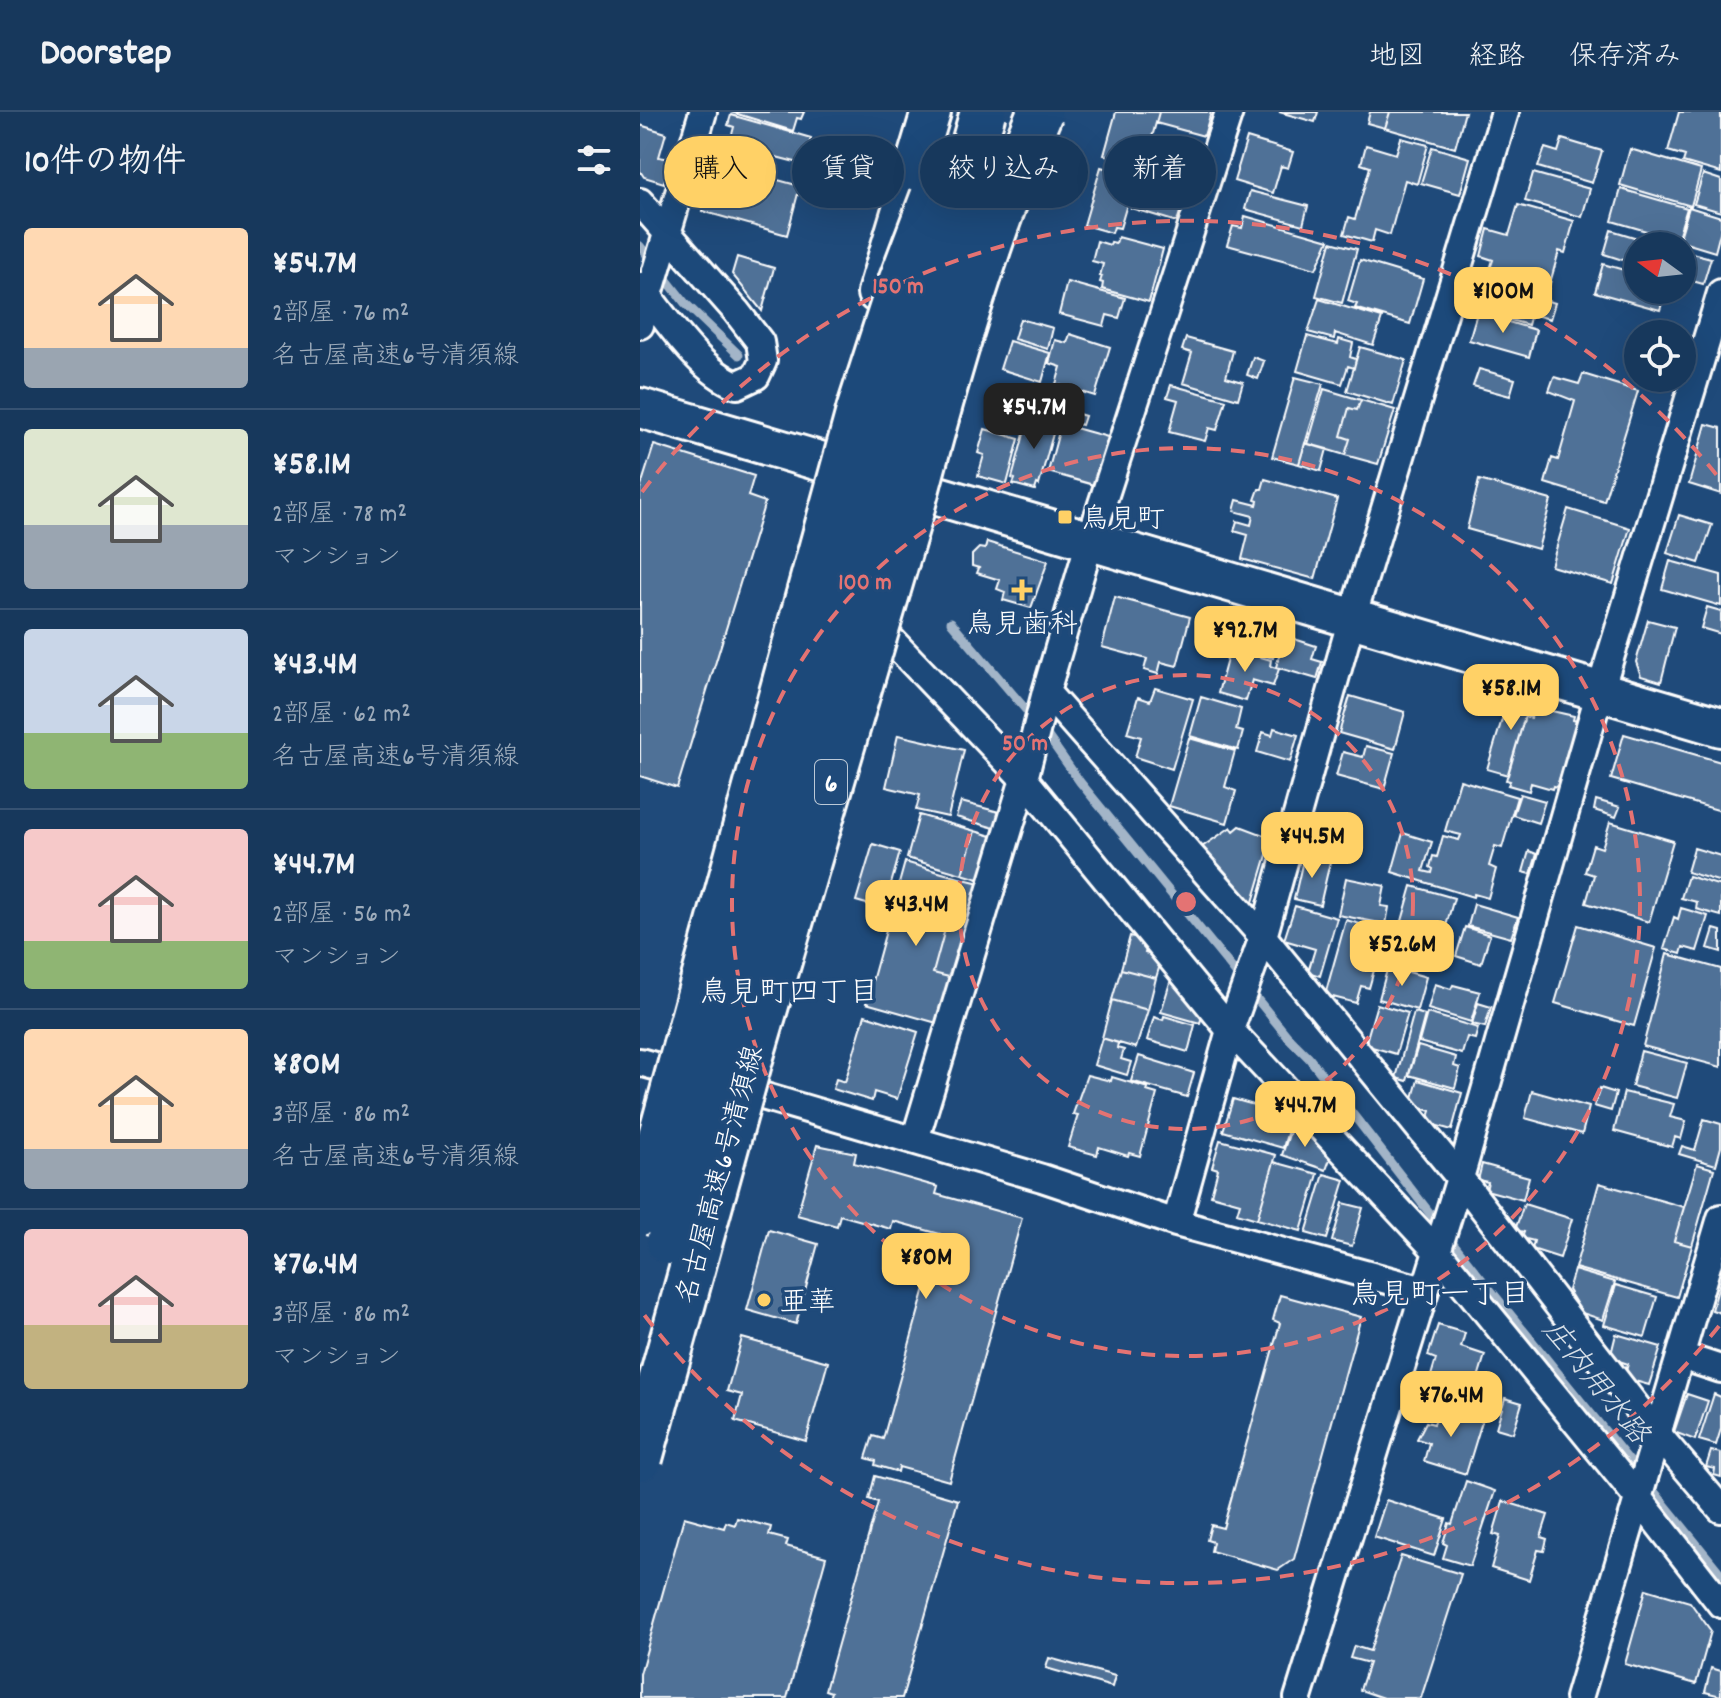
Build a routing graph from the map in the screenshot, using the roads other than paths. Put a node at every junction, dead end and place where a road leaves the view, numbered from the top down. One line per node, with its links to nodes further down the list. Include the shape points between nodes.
1 (703, 112): 10 (street)
2 (931, 112): 15 (street)
3 (974, 112): 31 (highway, bridge, via 931,200 859,411)
4 (983, 112): 37 (highway, bridge, via 719,1044)
5 (1017, 112): 16 (street)
6 (1040, 112): 19 (highway, 名古屋高速6号清須線 / 6, bridge, via 983,261)
7 (1229, 112): 17 (street)
8 (1505, 112): 18 (street)
9 (640, 202): 10 (street)
10 (667, 234): 11 (street); 11 (street, via 760,342 763,361 756,376 737,385 711,369)
11 (644, 291): 13 (street)
12 (1721, 293): 20 (street)
13 (640, 325)
14 (640, 408): 15 (street)
15 (829, 464): 16 (street); 26 (street)
16 (912, 488): 17 (street); 19 (street)
17 (1090, 541): 18 (street); 21 (street)
18 (1352, 618): 20 (street); 24 (street)
19 (877, 625): 23 (street); 27 (street); 40 (highway, 名古屋高速6号清須線 / 6, bridge)
20 (1600, 691): 22 (street); 30 (street)
21 (1046, 692): 23 (street); 24 (street)
22 (1721, 727)
23 (1024, 779): 25 (street); 29 (street)
24 (1263, 937): 25 (street); 30 (street)
25 (1230, 1030): 33 (street); 34 (street)
26 (650, 1065): 27 (street); 28 (street)
27 (744, 1090): 29 (street); 41 (street)
28 (640, 1140)
29 (915, 1140): 33 (street)
30 (1460, 1178): 34 (street); 39 (street)
31 (640, 1213)
32 (1721, 1218): 36 (street)
33 (1176, 1223): 35 (street)
34 (1436, 1250): 35 (street); 42 (street)
35 (1424, 1290): 45 (street)
36 (1681, 1356): 38 (street); 39 (street)
37 (640, 1357)
38 (1721, 1369)
39 (1658, 1435): 42 (street); 43 (street)
40 (640, 1458)
41 (640, 1476)
42 (1639, 1499): 44 (street); 46 (street)
43 (1721, 1509)
44 (1721, 1604)
45 (1298, 1698)
46 (1579, 1698)

